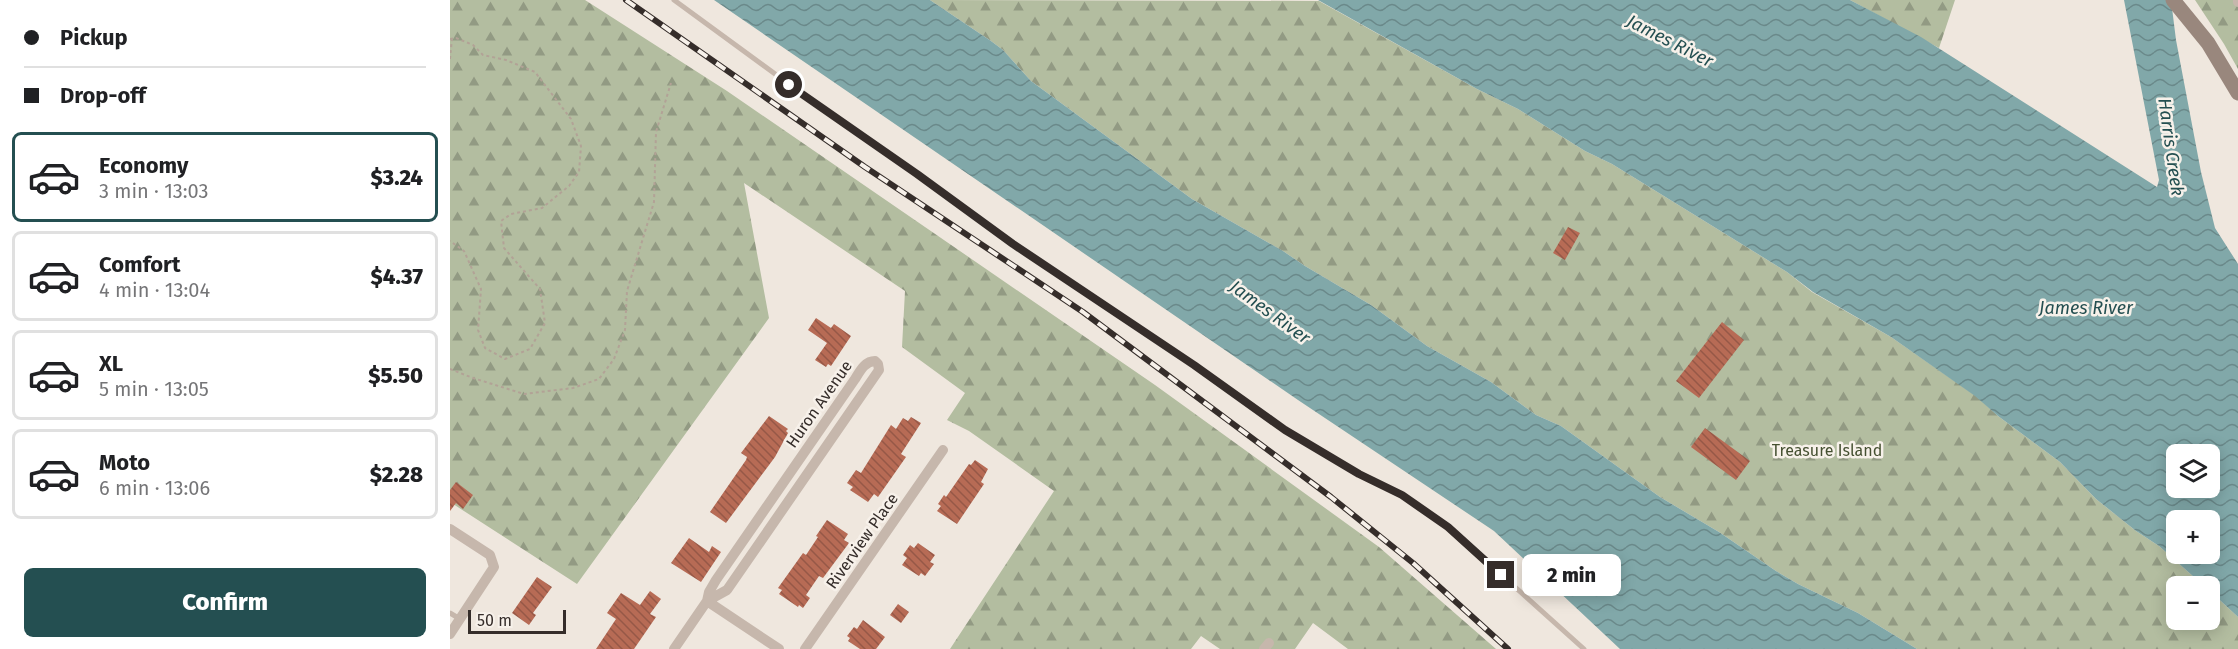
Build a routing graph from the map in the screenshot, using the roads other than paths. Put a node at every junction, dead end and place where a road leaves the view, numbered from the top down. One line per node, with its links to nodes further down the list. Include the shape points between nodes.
1 (674, 0): 13 (lane, via 1013,244 1285,430 1402,495 1448,527)
2 (2173, 0): 3 (street, via 2193,23)
3 (2238, 93)
4 (943, 450): 12 (street, Riverview Place)
5 (450, 529): 8 (street, via 490,555 494,567)
6 (707, 601): 6 (street, Huron Avenue, via 727,590 874,378 879,370 875,361 865,365 855,379 716,580); 10 (street, Huron Avenue); 11 (street)
7 (450, 613): 8 (lane)
8 (460, 620): 9 (street)
9 (450, 634)
10 (674, 649)
11 (778, 649)
12 (805, 649)
13 (1584, 649)

